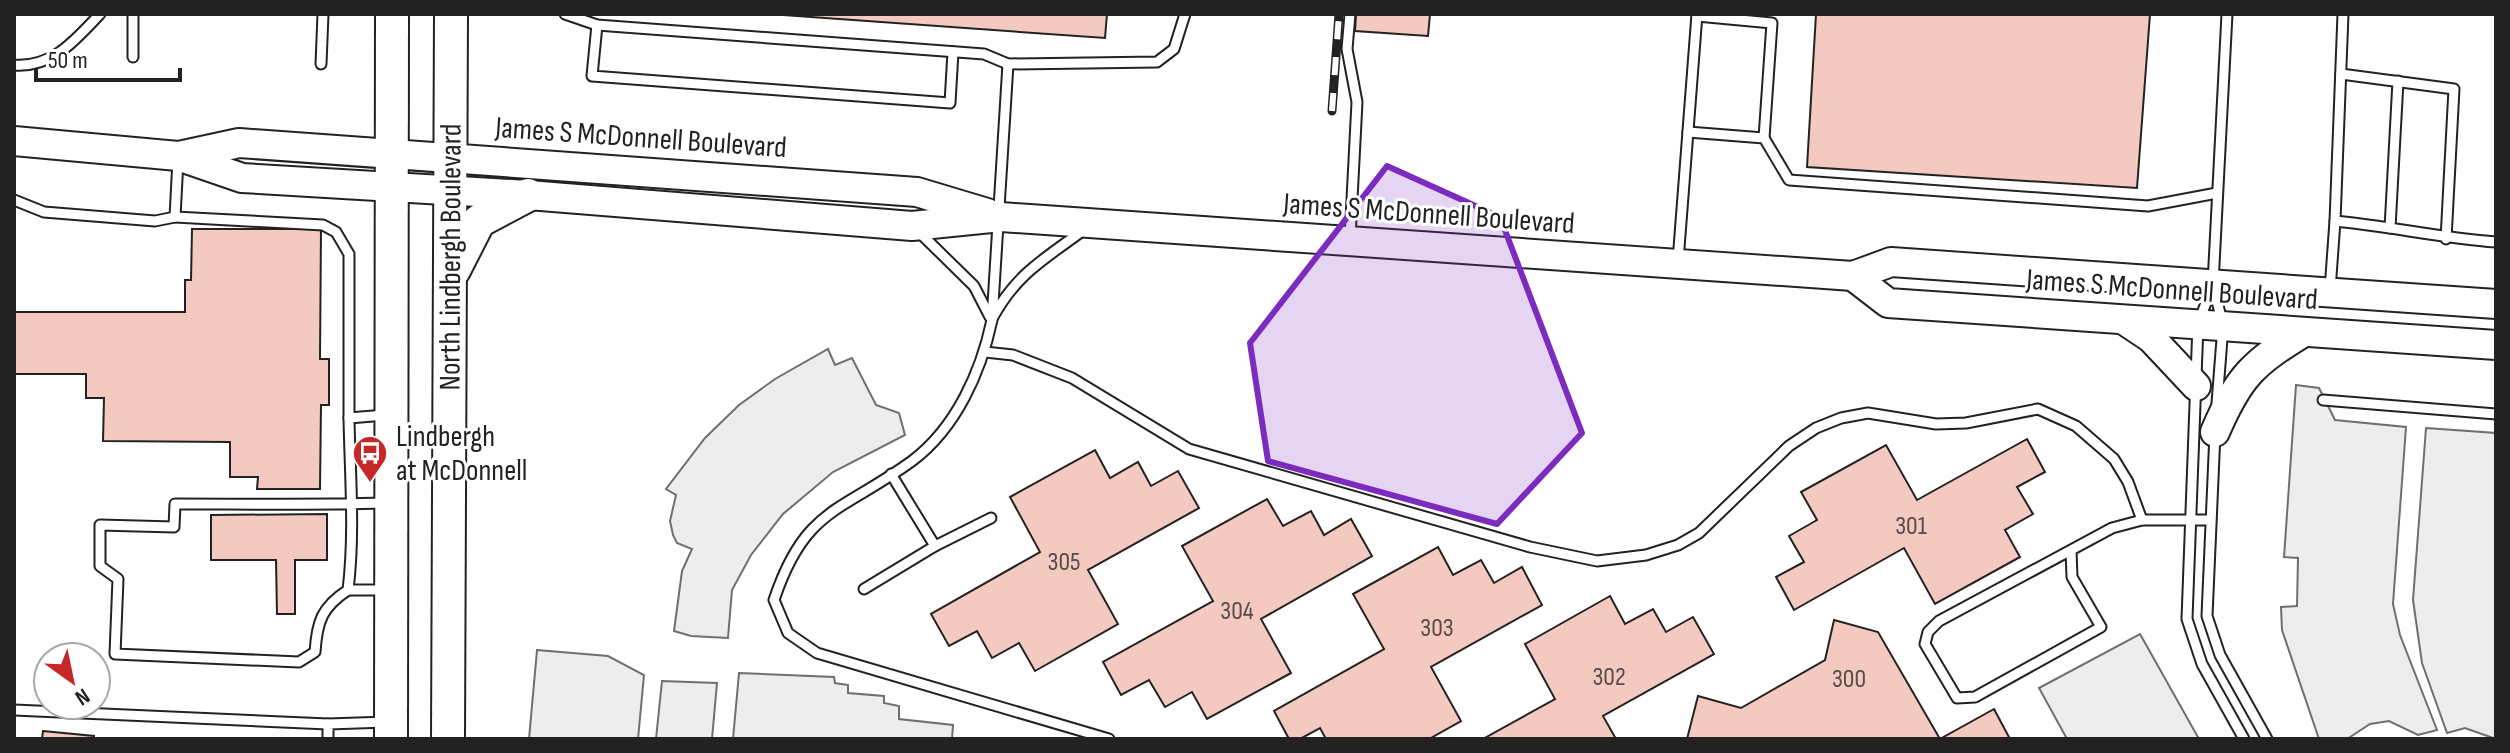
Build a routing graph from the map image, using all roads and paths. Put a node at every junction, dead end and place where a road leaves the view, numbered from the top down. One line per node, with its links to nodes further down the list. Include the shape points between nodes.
1 (100, 14): 17 (lane, via 52,59)
2 (133, 14): 14 (lane)
3 (323, 14): 15 (lane)
4 (392, 14): 23 (highway, North Lindbergh Boulevard)
5 (451, 14): 25 (highway, North Lindbergh Boulevard)
6 (565, 14): 12 (lane)
7 (1185, 14): 16 (lane, via 1174,49 1157,62)
8 (1350, 14): 38 (lane, via 1347,49 1357,102)
9 (2227, 14): 28 (lane)
10 (2343, 14): 18 (lane)
11 (1697, 15): 20 (lane); 21 (lane, via 1772,23)
12 (597, 25): 13 (lane); 13 (lane, via 592,76 810,93 950,103)
13 (953, 52): 16 (lane, via 984,54)
14 (133, 57)
15 (321, 64)
16 (1008, 64): 32 (lane)
17 (14, 65)
18 (2341, 74): 19 (lane); 33 (lane)
19 (2398, 81): 36 (lane); 37 (lane, via 2454,89)
20 (1688, 132): 21 (lane); 40 (lane)
21 (1764, 138): 28 (lane, via 1789,180 2148,206)
22 (14, 141): 24 (main road, James S McDonnell Boulevard)
23 (392, 154): 24 (main road, James S McDonnell Boulevard, via 239,143); 25 (main road, James S McDonnell Boulevard); 26 (highway, North Lindbergh Boulevard)
24 (178, 156): 26 (main road, James S McDonnell Boulevard, via 242,178); 31 (lane)
25 (451, 158): 27 (highway, North Lindbergh Boulevard); 32 (main road, James S McDonnell Boulevard, via 917,192)
26 (392, 187): 27 (main road, James S McDonnell Boulevard); 55 (highway, North Lindbergh Boulevard)
27 (450, 190): 29 (main road, James S McDonnell Boulevard); 42 (highway, North Lindbergh Boulevard)
28 (2217, 193): 43 (lane)
29 (528, 195): 35 (main road, James S McDonnell Boulevard); 42 (highway, via 479,221)
30 (14, 200): 31 (lane, via 44,212 155,221)
31 (175, 217): 56 (lane, via 323,225 336,232 349,254)
32 (1001, 217): 34 (main road, James S McDonnell Boulevard); 35 (main road, James S McDonnell Boulevard); 47 (lane)
33 (2335, 221): 36 (lane); 44 (lane)
34 (1093, 223): 38 (main road, James S McDonnell Boulevard); 47 (lane, via 1008,289)
35 (912, 226): 47 (lane, via 974,286)
36 (2390, 228): 37 (lane)
37 (2446, 239): 39 (lane)
38 (1350, 241): 40 (main road, James S McDonnell Boulevard)
39 (2496, 242)
40 (1678, 264): 41 (main road, James S McDonnell Boulevard)
41 (1853, 276): 43 (main road, James S McDonnell Boulevard, via 1891,262); 46 (main road, James S McDonnell Boulevard, via 1888,303)
42 (449, 281): 74 (highway, North Lindbergh Boulevard)
43 (2213, 284): 44 (main road, James S McDonnell Boulevard); 48 (lane); 48 (lane)
44 (2330, 292): 45 (main road, James S McDonnell Boulevard)
45 (2496, 304)
46 (2123, 319): 48 (main road, James S McDonnell Boulevard); 52 (main road, via 2159,345)
47 (992, 320): 51 (lane)
48 (2210, 325): 49 (main road, James S McDonnell Boulevard); 52 (lane); 57 (lane)
49 (2304, 332): 50 (main road, James S McDonnell Boulevard); 57 (main road, via 2249,369)
50 (2496, 345)
51 (985, 352): 58 (lane, via 946,426); 62 (lane, via 1013,355 1072,378 1189,449 1530,547 1597,561 1678,545 1699,533 1789,446 1828,423 1868,413 1936,424 2038,409 2076,426 2114,459)
52 (2196, 386): 63 (lane)
53 (2323, 400): 54 (lane)
54 (2496, 414)
55 (392, 415): 56 (lane); 59 (highway, North Lindbergh Boulevard)
56 (349, 418): 60 (lane)
57 (2215, 432): 64 (lane)
58 (891, 474): 65 (lane); 75 (lane, via 837,506 807,532 786,565 774,600 788,633 817,653 856,667)
59 (392, 503): 60 (lane); 67 (highway, North Lindbergh Boulevard)
60 (350, 505): 69 (lane); 69 (lane, via 175,504 174,527 100,525 100,566 118,579 115,654 299,662 315,652 317,621 328,603)
61 (991, 518): 65 (lane)
62 (2142, 520): 63 (lane); 66 (lane, via 2112,528)
63 (2189, 520): 64 (lane); 76 (lane, via 2187,619 2202,664)
64 (2210, 520): 77 (lane, via 2207,616 2220,655)
65 (935, 546): 68 (lane)
66 (2071, 550): 66 (lane, via 2072,577 2101,627 1975,697 1957,698 1928,653 1928,632 1939,621)
67 (391, 589): 69 (lane); 72 (highway, North Lindbergh Boulevard)
68 (864, 589)
69 (348, 590)
70 (14, 710): 71 (lane)
71 (328, 724): 72 (lane); 73 (lane)
72 (391, 730)
73 (328, 739)
74 (448, 739)
75 (1109, 739)
76 (2244, 739)
77 (2267, 739)

